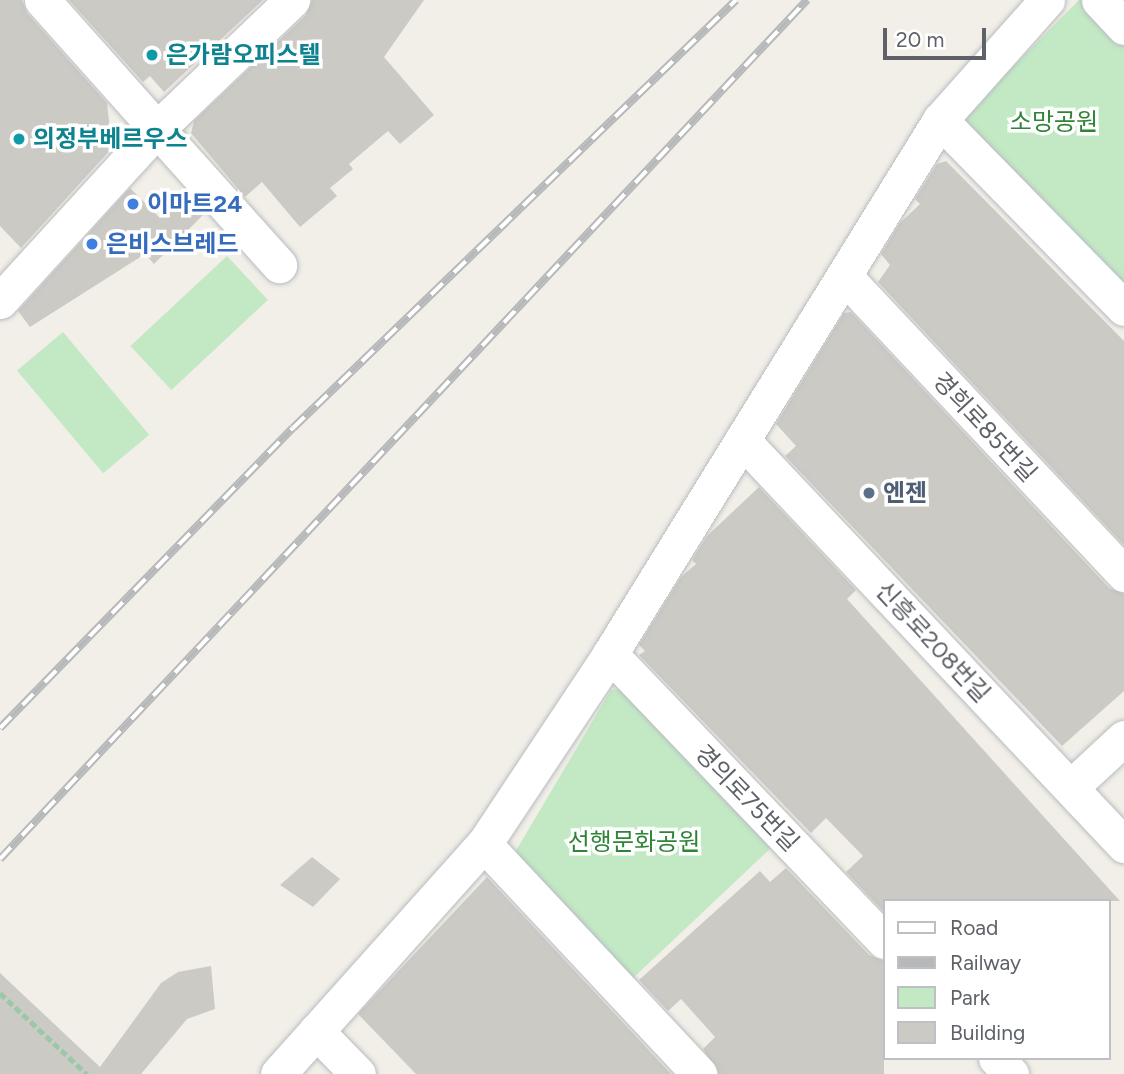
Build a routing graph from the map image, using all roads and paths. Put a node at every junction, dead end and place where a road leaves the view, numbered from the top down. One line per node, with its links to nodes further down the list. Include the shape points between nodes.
1 (42, 0): 7 (street)
2 (292, 0): 7 (street)
3 (1047, 0): 6 (street)
4 (1099, 0): 5 (street)
5 (1124, 27)
6 (940, 120): 9 (street); 11 (street)
7 (158, 129): 8 (street); 10 (street)
8 (279, 265)
9 (847, 279): 12 (street); 13 (street, 경희로85번길)
10 (0, 301)
11 (1124, 308)
12 (742, 440): 14 (street); 16 (street, 신흥로208번길)
13 (1124, 574)
14 (610, 654): 17 (street); 19 (street, 경의로75번길)
15 (1124, 737): 16 (street)
16 (1071, 787): 18 (street, 신흥로208번길)
17 (484, 844): 21 (street); 26 (street)
18 (1124, 845)
19 (883, 940)
20 (0, 993): 23 (path)
21 (316, 1031): 24 (street); 25 (street)
22 (998, 1060): 27 (street)
23 (87, 1074)
24 (278, 1074)
25 (358, 1074)
26 (699, 1074)
27 (1011, 1074)

